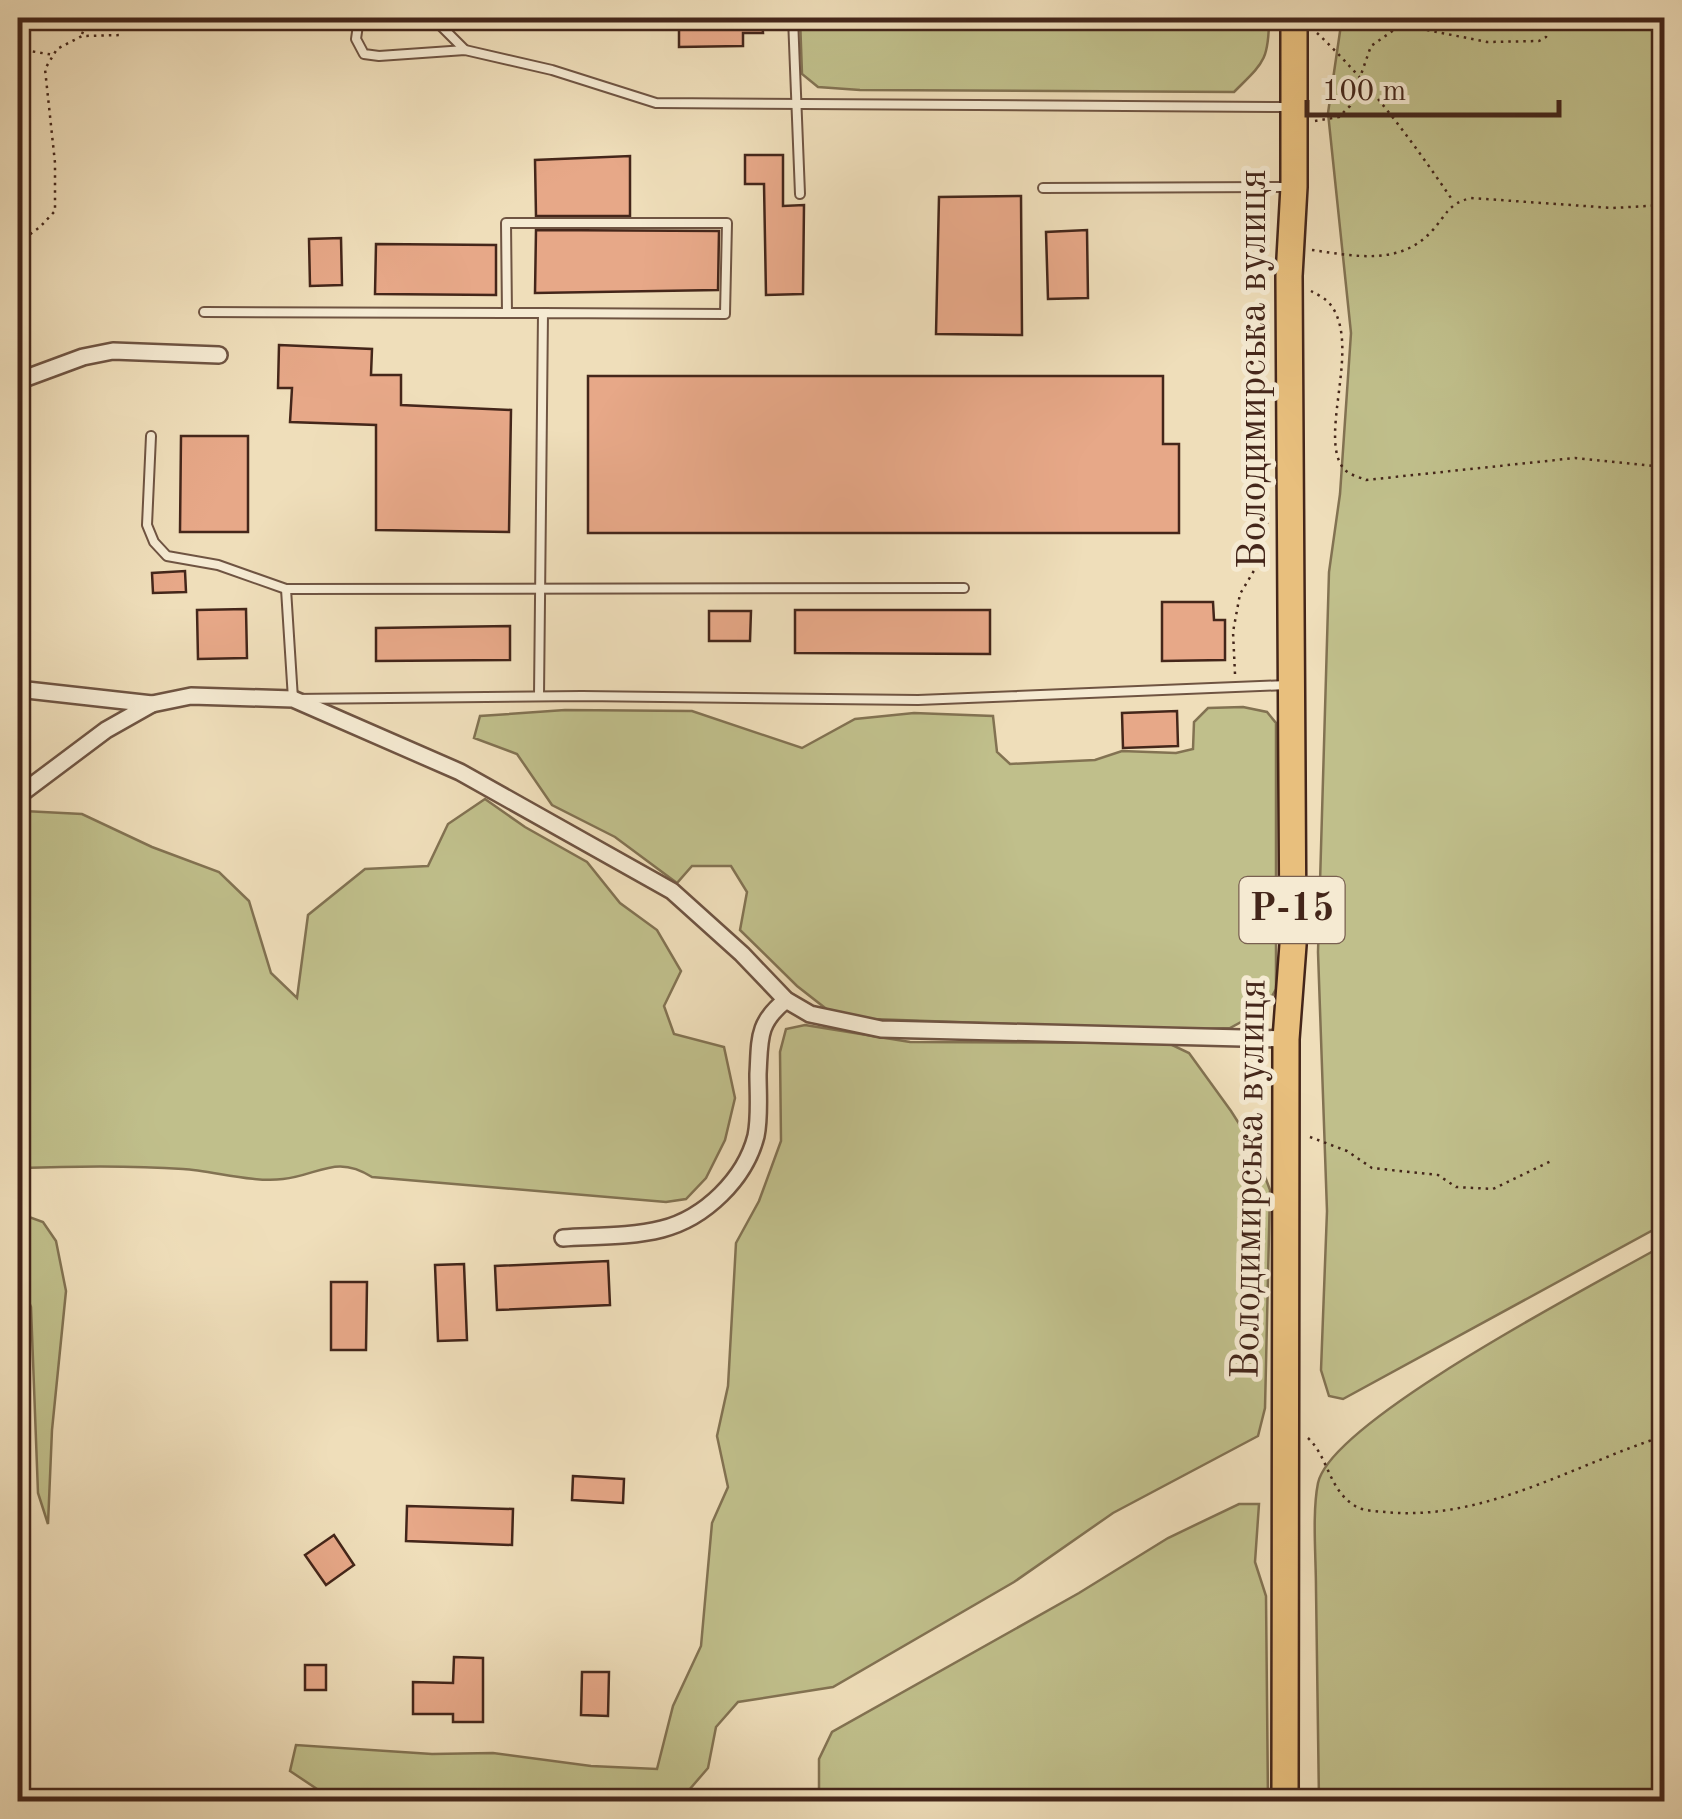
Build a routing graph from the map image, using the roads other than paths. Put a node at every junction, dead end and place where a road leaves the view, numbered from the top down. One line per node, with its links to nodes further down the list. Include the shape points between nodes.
1 (360, 18): 5 (lane, via 356,40 364,54)
2 (434, 18): 5 (lane)
3 (792, 18): 6 (lane)
4 (1303, 23): 7 (main road, Володимирська вулиця / Р-15)
5 (465, 50): 6 (lane, via 656,103)
6 (796, 102): 7 (lane); 10 (lane)
7 (1294, 113): 8 (main road, Володимирська вулиця / Р-15)
8 (1294, 187): 9 (lane); 20 (main road, Володимирська вулиця / Р-15, via 1288,276)
9 (1043, 188)
10 (800, 194)
11 (204, 312): 12 (lane)
12 (507, 313): 13 (lane); 13 (lane, via 506,223 728,223 725,314)
13 (543, 314): 19 (lane)
14 (219, 356): 15 (street, via 113,351)
15 (18, 380)
16 (151, 436): 18 (lane, via 147,525 166,556 218,565)
17 (964, 588): 19 (lane)
18 (286, 590): 19 (lane); 23 (lane)
19 (539, 590): 22 (lane)
20 (1292, 685): 22 (lane, via 918,700); 27 (main road, Володимирська вулиця / Р-15)
21 (18, 689): 24 (street)
22 (538, 696): 23 (lane)
23 (292, 698): 24 (street, via 191,696); 26 (street, via 460,772 672,891)
24 (152, 704): 25 (street)
25 (18, 796)
26 (786, 1000): 27 (street, via 810,1014 881,1028); 28 (street, via 767,1015 760,1042 756,1134 719,1197 662,1229)
27 (1286, 1039): 29 (main road, Володимирська вулиця / Р-15)
28 (562, 1238)
29 (1285, 1802)

